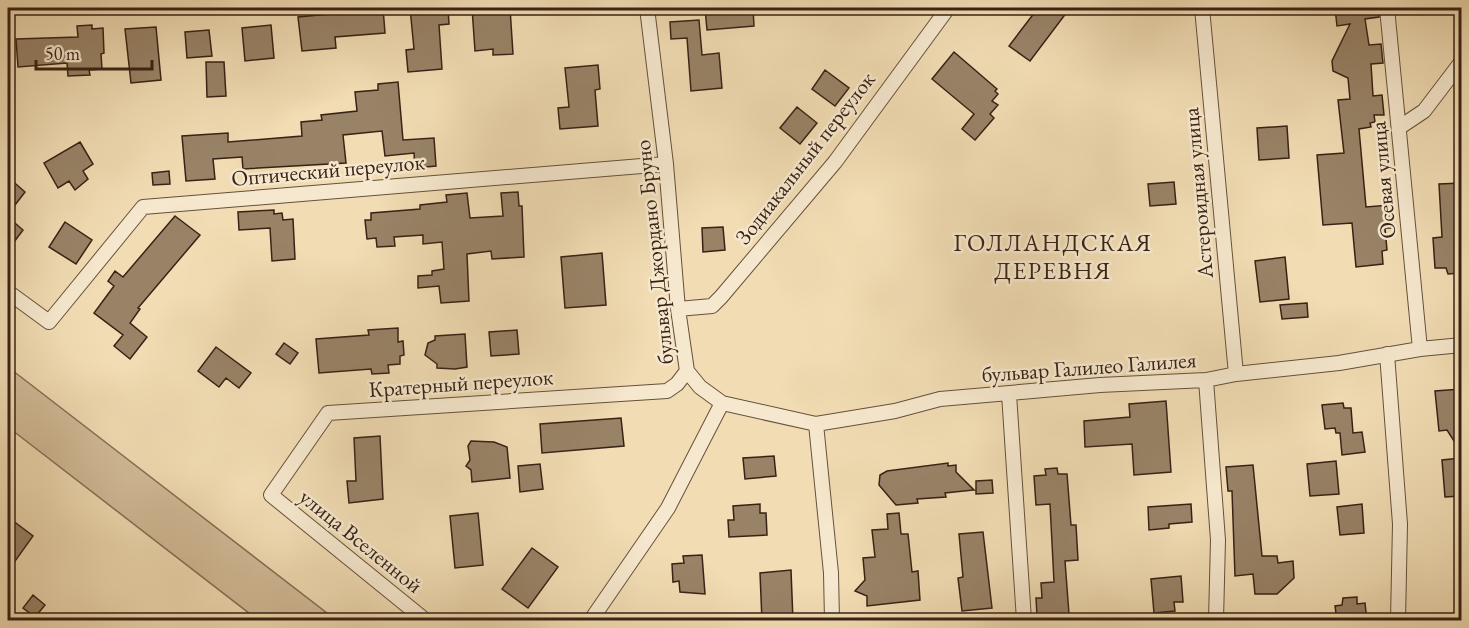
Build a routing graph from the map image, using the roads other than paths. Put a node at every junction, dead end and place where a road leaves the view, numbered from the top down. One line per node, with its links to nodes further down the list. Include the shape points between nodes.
1 (647, 8): 7 (street, бульвар Джордано Бруно)
2 (948, 8): 9 (street, Зодиакальный переулок, via 835,162 712,306)
3 (1202, 8): 14 (street, Астероидная улица)
4 (1388, 8): 6 (street, Осевая улица)
5 (1461, 61): 6 (street, via 1424,111)
6 (1400, 127): 11 (street, Осевая улица)
7 (666, 164): 8 (street, Оптический переулок, via 143,207 49,322); 9 (street, бульвар Джордано Бруно)
8 (8, 292)
9 (678, 309): 13 (street, бульвар Джордано Бруно)
10 (1461, 345): 11 (street, бульвар Галилео Галилея)
11 (1420, 349): 12 (street, бульвар Галилео Галилея)
12 (1387, 354): 14 (street, бульвар Галилео Галилея); 25 (street, via 1400,524)
13 (687, 371): 17 (street, бульвар Джордано Бруно, via 700,387); 19 (street, Кратерный переулок, via 667,391 328,413)
14 (1236, 374): 15 (street, бульвар Галилео Галилея)
15 (1206, 380): 16 (street, бульвар Галилео Галилея); 24 (street, via 1218,540)
16 (1009, 394): 18 (street, бульвар Галилео Галилея, via 940,399); 23 (street)
17 (722, 403): 18 (street, бульвар Галилео Галилея); 21 (street, via 668,507)
18 (816, 424): 22 (street)
19 (271, 495): 20 (street, улица Вселенной)
20 (425, 621)
21 (591, 621)
22 (832, 621)
23 (1024, 621)
24 (1216, 621)
25 (1398, 621)

